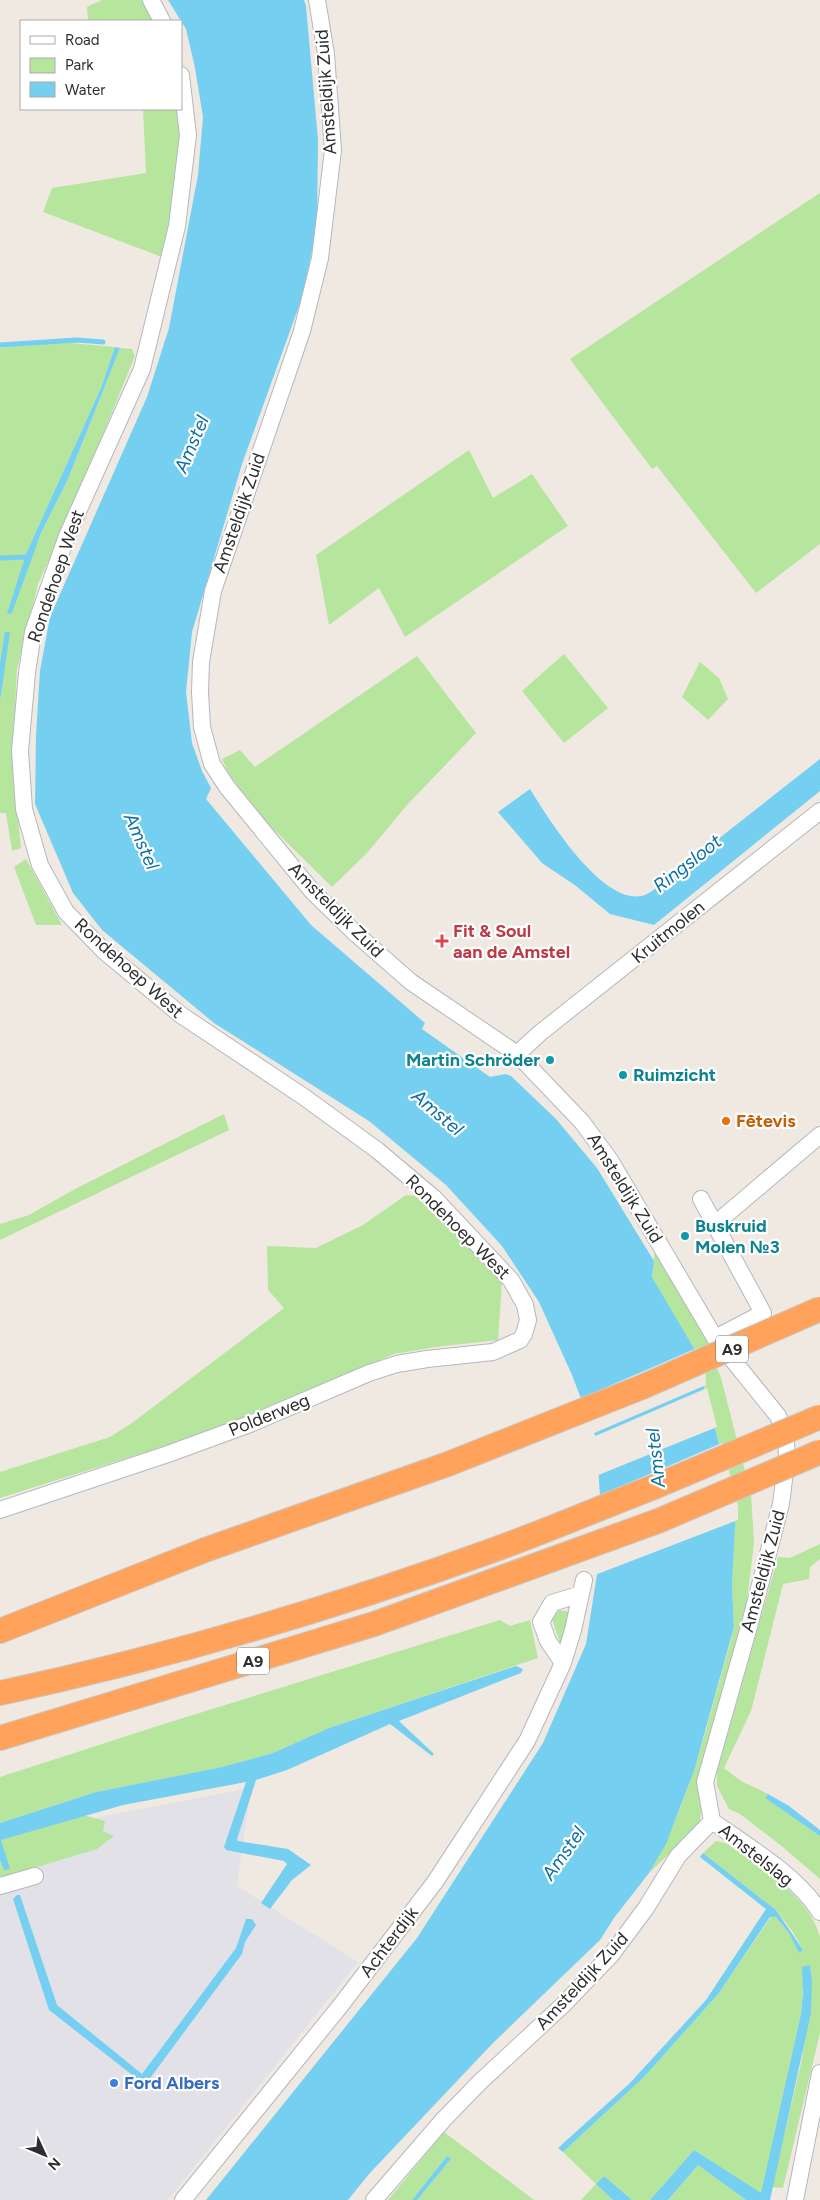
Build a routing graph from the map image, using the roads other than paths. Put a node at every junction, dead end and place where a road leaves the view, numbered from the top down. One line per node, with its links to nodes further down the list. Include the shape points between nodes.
1 (151, 0): 3 (street)
2 (317, 0): 6 (street, Amsteldijk Zuid, via 326,54 332,150 320,258 302,331 213,591 201,662 202,726 212,764 227,787 312,891 411,982)
3 (161, 20)
4 (182, 84): 11 (street, Rondehoep West, via 188,135 177,226 142,369 67,536 33,632 20,751 24,809 29,828 40,865 66,912 104,951 181,1016 377,1150 434,1198 511,1280 525,1305)
5 (820, 811): 6 (street, Kruitmolen)
6 (517, 1054): 12 (street, Amsteldijk Zuid, via 562,1099 610,1160)
7 (820, 1135): 9 (street)
8 (701, 1199): 9 (street)
9 (715, 1224): 12 (street, via 763,1313)
10 (820, 1309): 16 (highway, A9, bridge, via 633,1390 448,1464 205,1550)
11 (528, 1320): 15 (street, Polderweg, via 520,1340 493,1352 397,1364 250,1424)
12 (715, 1338): 20 (street, Amsteldijk Zuid, via 778,1416 787,1455 781,1504 705,1782)
13 (820, 1417): 18 (highway, A9, bridge, via 500,1548 361,1595 211,1641)
14 (820, 1452): 19 (highway, A9, bridge, via 658,1522 505,1578 364,1627)
15 (0, 1510)
16 (0, 1631)
17 (563, 1663): 17 (street, Achterdijk, via 582,1587 552,1603 541,1622 548,1641); 25 (street, Achterdijk, via 527,1741 435,1882 341,2005)
18 (0, 1693)
19 (0, 1738)
20 (712, 1821): 23 (street, Amstelslag, via 782,1872); 26 (street, Amsteldijk Zuid, via 678,1856 646,1908 611,1955 444,2119)
21 (35, 1876): 22 (street)
22 (0, 1886)
23 (820, 1912)
24 (820, 2073): 27 (street)
25 (183, 2200)
26 (374, 2200)
27 (795, 2200)

